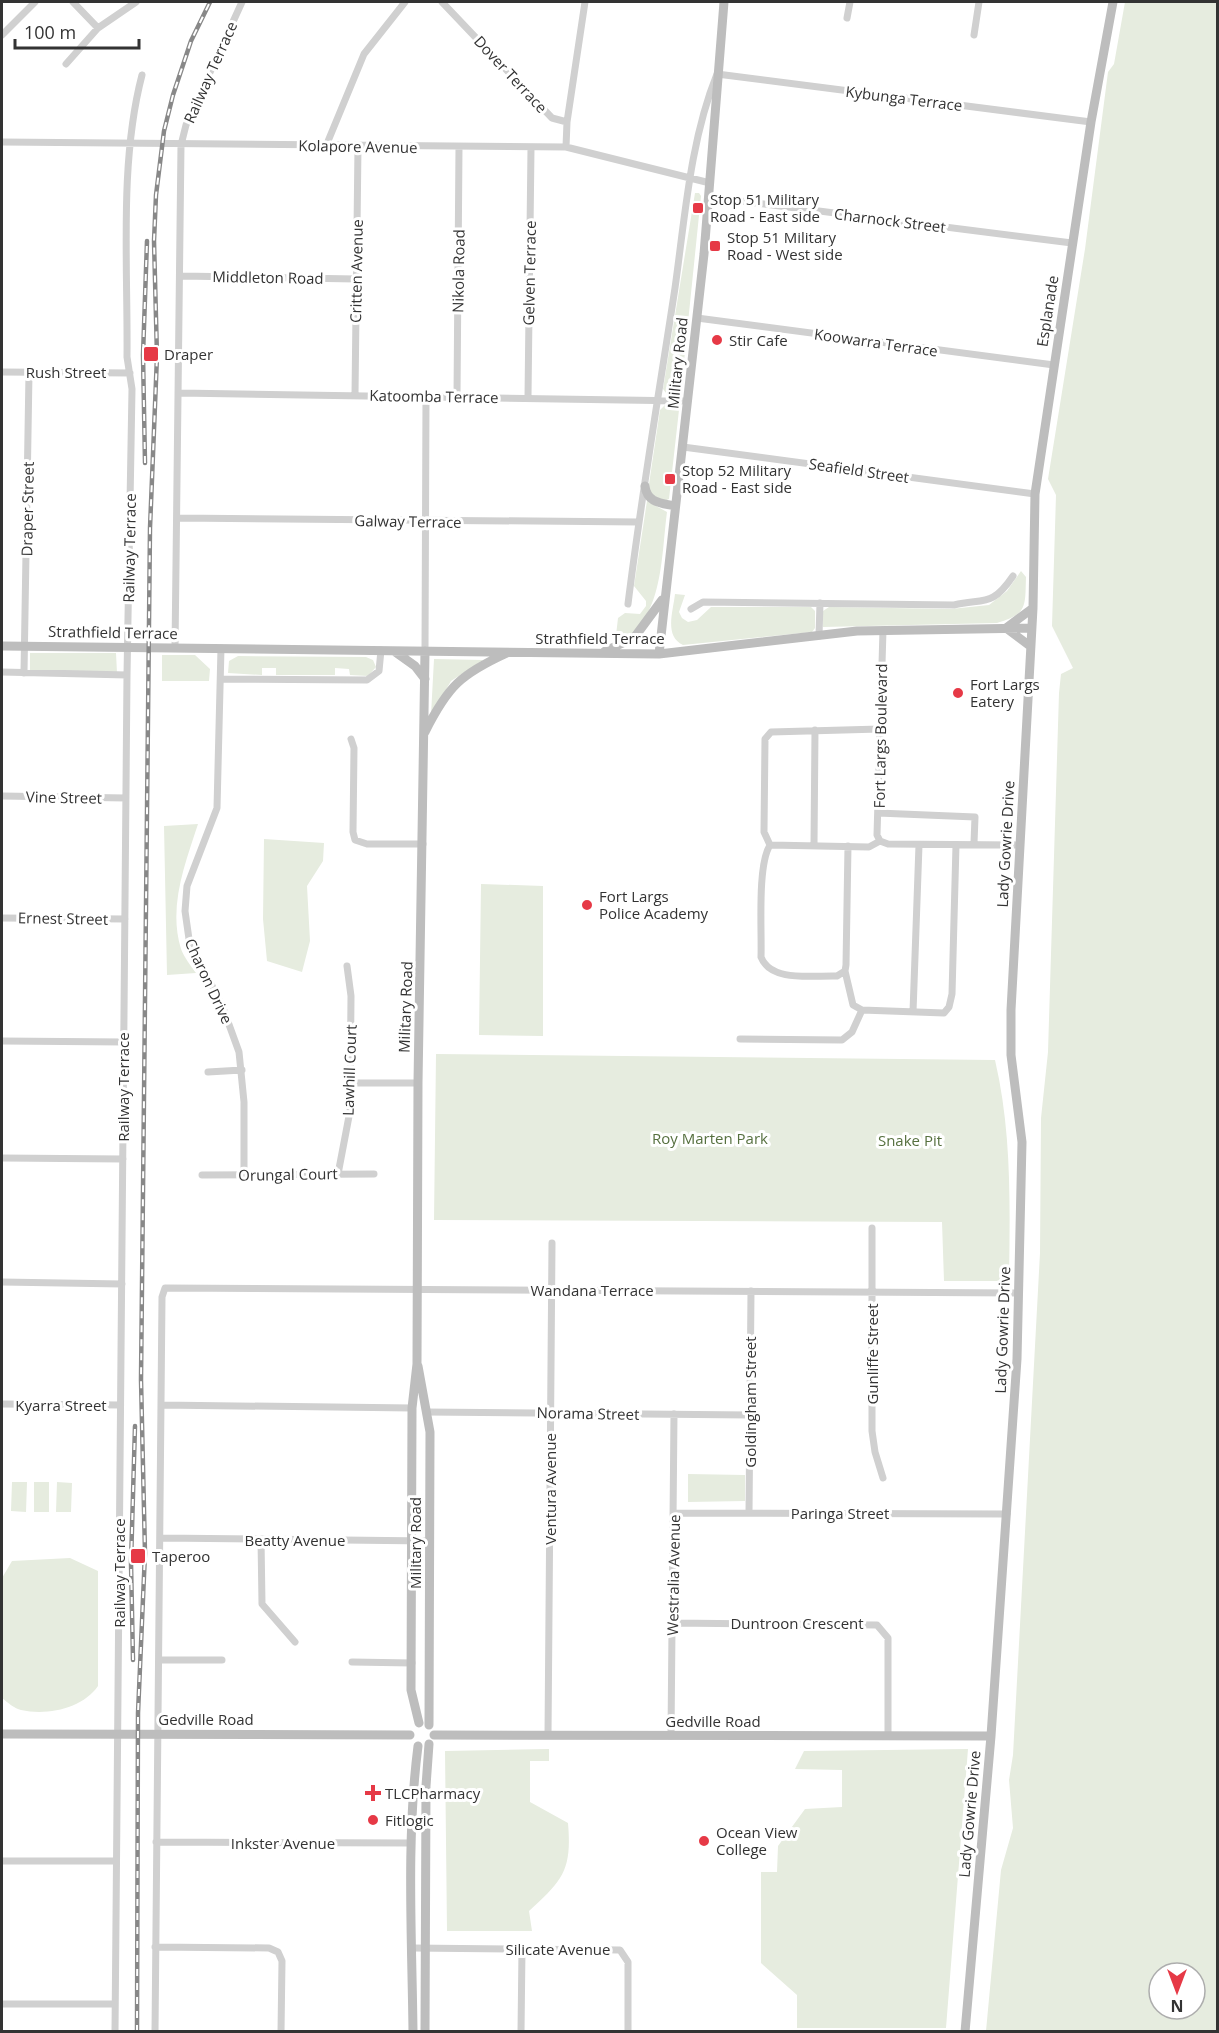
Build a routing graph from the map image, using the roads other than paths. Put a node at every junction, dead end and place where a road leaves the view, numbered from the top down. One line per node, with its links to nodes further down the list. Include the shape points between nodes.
1 (34, 2): 14 (street)
2 (74, 2): 13 (street)
3 (136, 2): 13 (street)
4 (242, 2): 23 (street, Railway Terrace, via 186,124)
5 (405, 2): 24 (street, via 364,54)
6 (442, 2): 19 (street, Dover Terrace, via 552,118)
7 (585, 2): 19 (street)
8 (724, 2): 17 (street, Military Road)
9 (850, 2): 12 (street)
10 (979, 2): 15 (street)
11 (1113, 2): 20 (street, Esplanade)
12 (847, 18)
13 (98, 28): 16 (street)
14 (2, 35)
15 (974, 35)
16 (66, 64)
17 (717, 74): 20 (street, Kybunga Terrace); 29 (street, Military Road, via 704,108); 30 (street, Military Road)
18 (142, 75): 22 (street, Railway Terrace)
19 (567, 122): 27 (street)
20 (1091, 122): 32 (street, Esplanade)
21 (2, 142): 22 (street, Kolapore Avenue)
22 (129, 144): 23 (street, Kolapore Avenue); 39 (street, Railway Terrace)
23 (181, 145): 24 (street, Kolapore Avenue); 33 (street, Railway Terrace)
24 (326, 146): 25 (street, Kolapore Avenue)
25 (358, 146): 26 (street, Kolapore Avenue); 34 (street, Critten Avenue)
26 (459, 147): 28 (street, Kolapore Avenue); 43 (street, Nikola Road)
27 (566, 147): 28 (street, Kolapore Avenue); 29 (street, Kolapore Avenue)
28 (531, 148): 44 (street, Gelven Terrace)
29 (691, 178): 30 (street, Kolapore Avenue); 45 (street, Military Road)
30 (710, 183): 31 (street, Military Road)
31 (709, 197): 32 (street, Charnock Street); 35 (street, Military Road)
32 (1072, 243): 36 (street, Esplanade)
33 (181, 276): 34 (street, Middleton Road); 40 (street, Railway Terrace)
34 (356, 279): 41 (street, Critten Avenue)
35 (697, 318): 36 (street, Koowarra Terrace); 46 (street, Military Road)
36 (1054, 365): 49 (street, Esplanade)
37 (2, 372): 38 (street, Rush Street)
38 (29, 372): 39 (street, Rush Street); 65 (street, Draper Street)
39 (130, 373): 67 (street, Railway Terrace)
40 (179, 393): 41 (street, Katoomba Terrace); 51 (street, Railway Terrace)
41 (356, 395): 42 (street, Katoomba Terrace)
42 (426, 396): 43 (street, Katoomba Terrace); 52 (street)
43 (457, 396): 44 (street, Katoomba Terrace)
44 (528, 397): 45 (street, Katoomba Terrace)
45 (658, 399): 46 (street, Katoomba Terrace); 48 (street, Military Road)
46 (688, 401): 47 (street, Military Road)
47 (683, 447): 49 (street, Seafield Street); 50 (street, Military Road)
48 (645, 486): 50 (street, via 645,494 651,500); 53 (street, Military Road)
49 (1035, 494): 58 (street, Esplanade)
50 (675, 506): 55 (street, Military Road)
51 (177, 518): 52 (street, Galway Terrace); 68 (street, Railway Terrace)
52 (424, 521): 53 (street, Galway Terrace); 72 (street)
53 (638, 522): 56 (street, Military Road)
54 (1013, 576): 57 (street, via 1006,587 985,602)
55 (664, 597): 74 (street, via 634,638); 75 (street, Military Road)
56 (628, 603)
57 (820, 603): 59 (street, via 703,602); 63 (street)
58 (1033, 608): 60 (street); 61 (street, Esplanade)
59 (691, 609)
60 (1006, 628): 61 (street, Strathfield Terrace); 62 (street, Strathfield Terrace); 66 (street)
61 (1031, 628): 66 (street, Lady Gowrie Drive)
62 (882, 630): 63 (street, Strathfield Terrace); 81 (street, Fort Largs Boulevard)
63 (819, 636): 75 (street, Strathfield Terrace)
64 (2, 646): 65 (street, Strathfield Terrace)
65 (25, 646): 67 (street, Strathfield Terrace); 77 (street)
66 (1030, 646): 94 (street, Lady Gowrie Drive)
67 (128, 647): 68 (street, Strathfield Terrace); 78 (street, Railway Terrace)
68 (175, 648): 69 (street, Strathfield Terrace)
69 (221, 648): 70 (street, Strathfield Terrace); 79 (street, Charon Drive)
70 (381, 650): 71 (street, Strathfield Terrace); 79 (street, via 379,672 367,680)
71 (394, 650): 72 (street, Strathfield Terrace); 80 (street)
72 (425, 651): 73 (street, Strathfield Terrace); 80 (street, Military Road)
73 (509, 652): 74 (street, Strathfield Terrace); 83 (street, via 471,670 460,680 442,700)
74 (600, 653): 75 (street, Strathfield Terrace)
75 (659, 654)
76 (2, 672): 77 (street)
77 (24, 673): 78 (street)
78 (126, 675): 86 (street, Railway Terrace)
79 (222, 679): 106 (street, Charon Drive, via 217,808 187,886 185,918 189,939 235,1038)
80 (425, 679): 83 (street, Military Road)
81 (880, 729): 82 (street); 87 (street, Fort Largs Boulevard)
82 (815, 730): 91 (street, via 778,730 765,739 764,832); 95 (street)
83 (424, 735): 89 (street, Military Road)
84 (351, 739): 89 (street, via 355,840 367,844)
85 (2, 796): 86 (street, Vine Street)
86 (126, 798): 98 (street, Railway Terrace)
87 (878, 813): 88 (street, Fort Largs Boulevard); 90 (street, via 975,817)
88 (880, 841): 92 (street); 96 (street, via 869,847)
89 (423, 843): 109 (street, Military Road)
90 (974, 843): 93 (street); 94 (street)
91 (770, 845): 95 (street); 100 (street, via 764,854 763,872 761,957 765,968 774,973 837,976)
92 (918, 845): 93 (street); 102 (street)
93 (956, 845): 102 (street, via 949,1007 944,1013)
94 (1020, 845): 124 (street, Lady Gowrie Drive, via 1011,1055 1022,1142)
95 (814, 846): 96 (street)
96 (848, 846): 100 (street)
97 (2, 918): 98 (street, Ernest Street)
98 (125, 919): 105 (street, Railway Terrace)
99 (347, 966): 108 (street, Lawhill Court, via 351,996)
100 (845, 971): 101 (street, via 853,1005)
101 (862, 1010): 102 (street); 103 (street, via 852,1032 842,1040)
102 (913, 1012)
103 (740, 1039)
104 (2, 1041): 105 (street)
105 (124, 1042): 111 (street, Railway Terrace)
106 (242, 1070): 107 (street); 115 (street, Charon Drive)
107 (208, 1072)
108 (350, 1083): 109 (street); 112 (street, Lawhill Court, via 350,1111)
109 (418, 1083): 120 (street, Military Road)
110 (2, 1158): 111 (street)
111 (123, 1158): 119 (street, Railway Terrace)
112 (338, 1174): 113 (street, Orungal Court); 115 (street, Orungal Court)
113 (374, 1174)
114 (202, 1175): 115 (street, Orungal Court)
115 (244, 1175)
116 (872, 1228): 123 (street, Gunliffe Street)
117 (552, 1243): 121 (street, Ventura Avenue)
118 (2, 1282): 119 (street)
119 (122, 1284): 127 (street, Railway Terrace)
120 (416, 1289): 121 (street, Wandana Terrace); 125 (street, Military Road); 128 (street, Wandana Terrace, via 165,1288)
121 (552, 1290): 122 (street, Wandana Terrace); 131 (street, Ventura Avenue)
122 (751, 1292): 123 (street, Wandana Terrace); 133 (street, Goldingham Street)
123 (872, 1292): 124 (street, Wandana Terrace); 134 (street, Gunliffe Street, via 872,1431)
124 (1018, 1293): 137 (street, Lady Gowrie Drive, via 1015,1416)
125 (417, 1364): 129 (street, Military Road); 130 (street, Military Road)
126 (2, 1404): 127 (street, Kyarra Street)
127 (120, 1405): 151 (street, Railway Terrace)
128 (161, 1405): 129 (street); 138 (street)
129 (412, 1408): 140 (street, Military Road)
130 (426, 1412): 131 (street, Norama Street); 141 (street, Military Road, via 430,1432)
131 (550, 1413): 132 (street, Norama Street); 154 (street, Ventura Avenue)
132 (674, 1414): 133 (street, Norama Street); 135 (street, Westralia Avenue)
133 (750, 1415): 136 (street, Goldingham Street)
134 (883, 1478)
135 (674, 1513): 136 (street, Paringa Street); 142 (street, Westralia Avenue)
136 (749, 1513): 137 (street, Paringa Street)
137 (1007, 1514): 157 (street, Lady Gowrie Drive)
138 (161, 1538): 139 (street, Beatty Avenue); 144 (street)
139 (261, 1539): 140 (street, Beatty Avenue); 143 (street, via 262,1604)
140 (412, 1540): 141 (street, Beatty Avenue); 147 (street, Military Road)
141 (430, 1540): 149 (street, Military Road)
142 (672, 1623): 155 (street, Westralia Avenue); 156 (street, Duntroon Crescent, via 877,1625 883,1629 888,1643)
143 (295, 1642)
144 (160, 1660): 145 (street); 152 (street)
145 (222, 1660)
146 (352, 1662): 147 (street)
147 (411, 1663): 148 (street, Military Road, via 411,1690)
148 (419, 1723): 149 (street); 153 (street, via 412,1727)
149 (429, 1725): 158 (street)
150 (2, 1734): 151 (street, Gedville Road)
151 (117, 1734): 152 (street, Gedville Road); 163 (street, Railway Terrace)
152 (160, 1734): 153 (street, Gedville Road); 160 (street, via 156,1745)
153 (410, 1735): 159 (street)
154 (548, 1735): 155 (street, Gedville Road); 158 (street, Gedville Road)
155 (671, 1736): 156 (street, Gedville Road)
156 (888, 1736): 157 (street, Gedville Road)
157 (991, 1736): 177 (street, Lady Gowrie Drive)
158 (432, 1740): 159 (street); 166 (street, via 426,1786)
159 (418, 1746): 161 (street)
160 (156, 1842): 161 (street, Inkster Avenue); 164 (street)
161 (411, 1843): 165 (street)
162 (2, 1861): 163 (street)
163 (116, 1861): 169 (street, Railway Terrace)
164 (155, 1947): 171 (street); 172 (street, via 269,1948 278,1952 282,1960)
165 (412, 1948): 166 (street, Silicate Avenue); 173 (street)
166 (426, 1948): 167 (street, Silicate Avenue); 174 (street)
167 (522, 1949): 175 (street); 176 (street, Silicate Avenue, via 617,1949 624,1953 628,1962)
168 (2, 2004): 169 (street)
169 (115, 2004): 170 (street, Railway Terrace)
170 (115, 2031)
171 (155, 2031)
172 (281, 2031)
173 (412, 2031)
174 (425, 2031)
175 (521, 2031)
176 (628, 2031)
177 (965, 2031)

